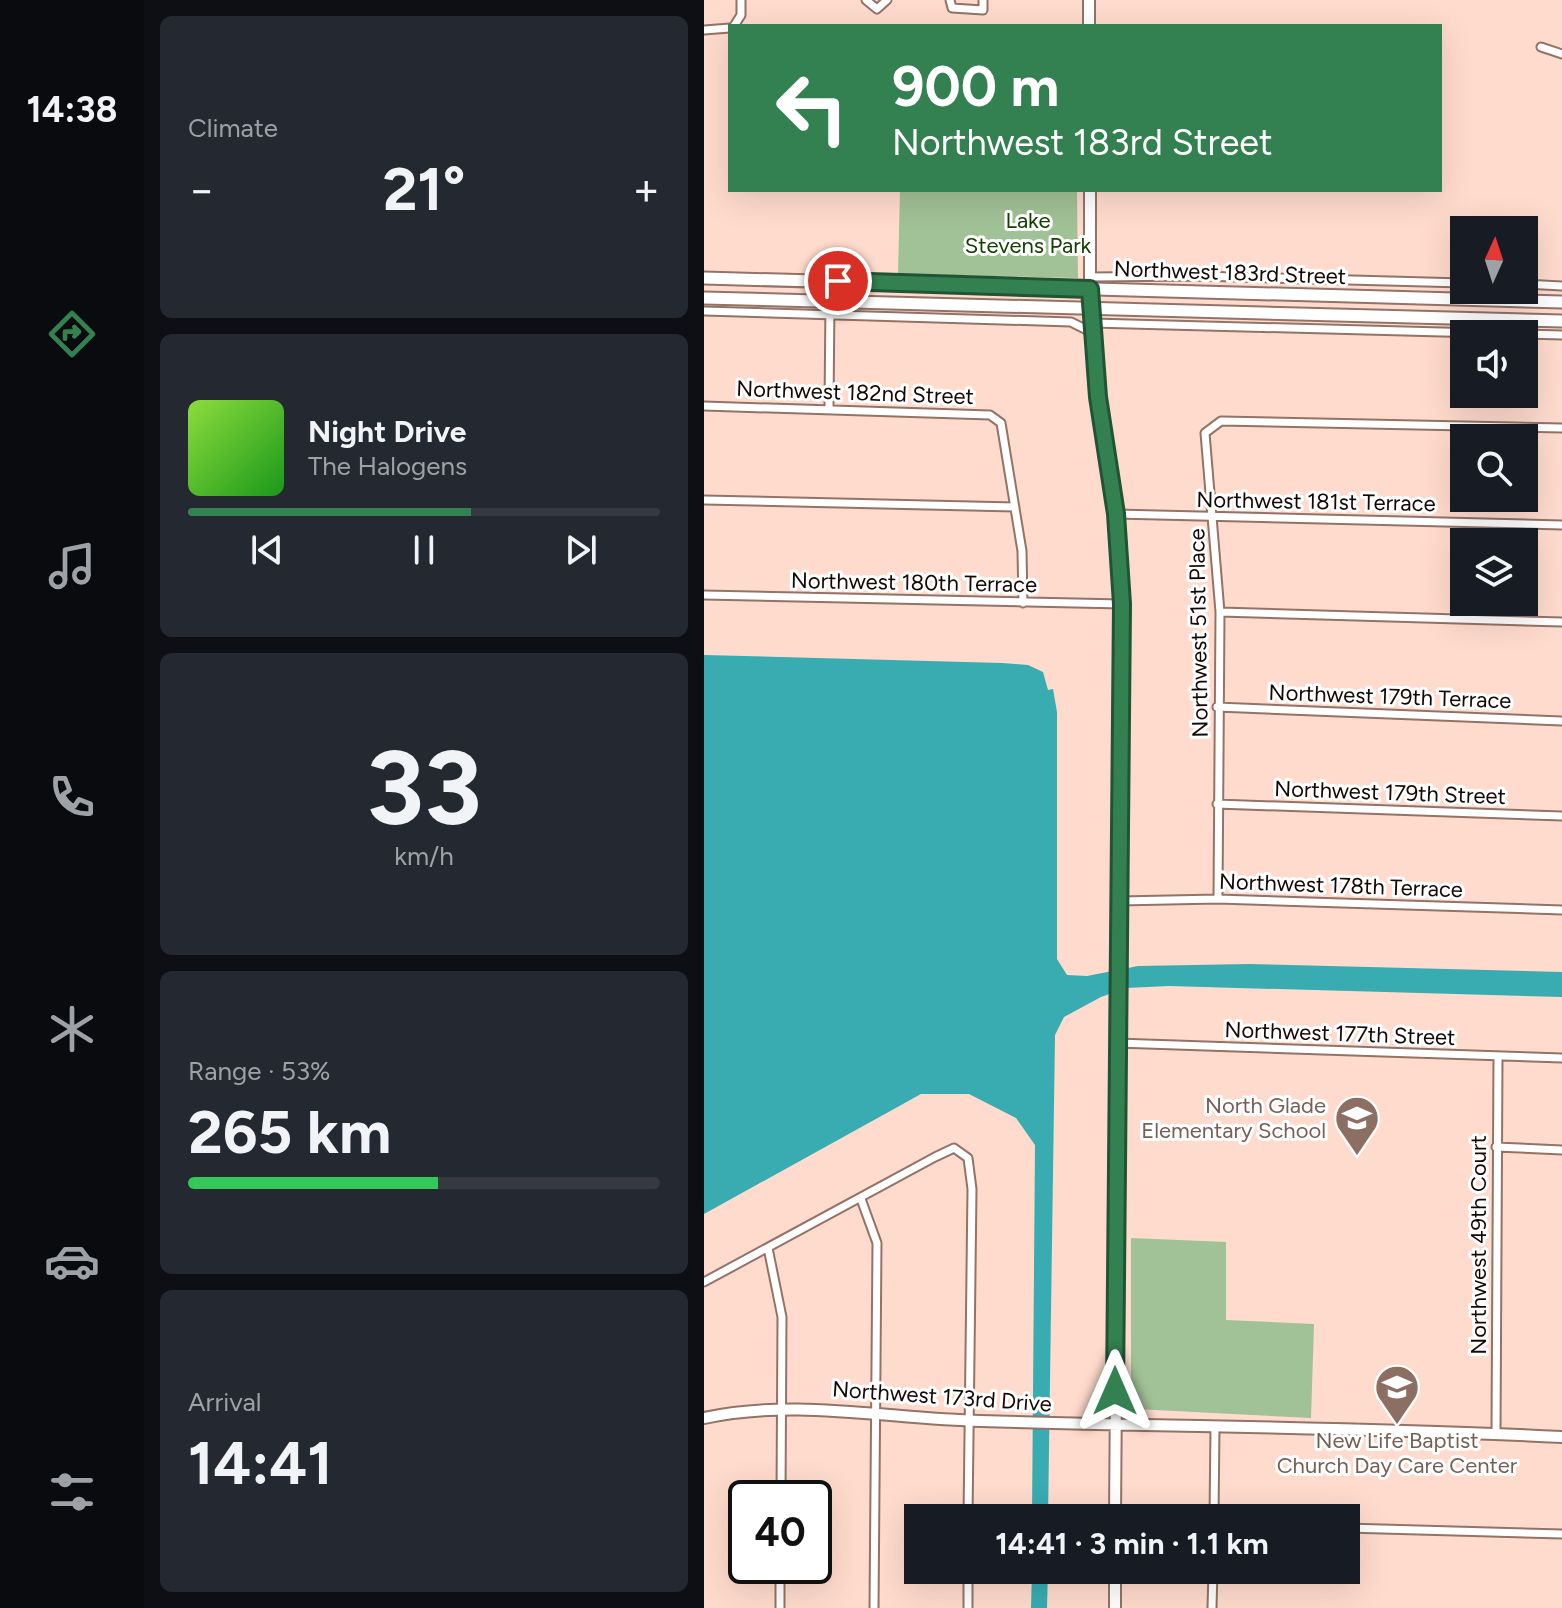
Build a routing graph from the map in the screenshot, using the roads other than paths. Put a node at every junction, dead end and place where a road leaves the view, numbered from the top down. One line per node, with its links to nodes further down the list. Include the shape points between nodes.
1 (741, 0): 7 (street)
2 (866, 0): 3 (street, via 877,9)
3 (887, 0)
4 (950, 0): 5 (street, via 952,8 983,10)
5 (983, 0)
6 (1089, 0): 8 (street)
7 (735, 24)
8 (1089, 24)
9 (728, 27): 10 (street)
10 (704, 30)
11 (1541, 47): 12 (street)
12 (1562, 54)
13 (1090, 192): 16 (street)
14 (704, 278): 16 (main road, Northwest 183rd Street)
15 (1337, 279): 16 (street); 17 (street); 20 (street)
16 (1090, 283): 20 (main road, Northwest 183rd Street); 24 (street)
17 (1450, 283)
18 (1538, 285): 19 (street)
19 (1562, 286)
20 (1332, 295): 23 (main road, Northwest 183rd Street); 26 (main road)
21 (704, 298): 22 (main road, Northwest 183rd Street)
22 (830, 301): 24 (main road, Northwest 183rd Street); 27 (street)
23 (1562, 302)
24 (1090, 307): 26 (main road, Northwest 183rd Street); 29 (street)
25 (704, 311): 27 (street)
26 (1304, 313): 28 (main road, Northwest 183rd Street)
27 (830, 315): 33 (street, via 1071,322); 35 (street)
28 (1562, 321)
29 (1092, 323): 30 (street); 33 (street)
30 (1450, 332)
31 (1538, 334): 32 (street)
32 (1562, 335)
33 (1094, 339): 39 (street)
34 (704, 406): 35 (street, Northwest 182nd Street)
35 (829, 407): 38 (street, Northwest 182nd Street, via 990,415 1001,423)
36 (1562, 428): 40 (street, Northwest 51st Place, via 1221,421 1205,433)
37 (704, 500): 38 (street)
38 (1015, 507): 43 (street)
39 (1116, 514): 40 (street, Northwest 181st Terrace); 44 (street)
40 (1215, 517): 41 (street, Northwest 181st Terrace); 45 (street, Northwest 51st Place)
41 (1562, 525)
42 (704, 595): 43 (street, Northwest 180th Terrace)
43 (1023, 603): 44 (street, Northwest 180th Terrace)
44 (1122, 604): 52 (street)
45 (1220, 612): 46 (street); 47 (street, Northwest 51st Place)
46 (1562, 622)
47 (1217, 707): 48 (street, Northwest 179th Terrace); 49 (street, Northwest 51st Place)
48 (1562, 721)
49 (1217, 804): 50 (street, Northwest 179th Street); 51 (street, Northwest 51st Place)
50 (1562, 816)
51 (1218, 899): 52 (street, Northwest 178th Terrace); 53 (street, Northwest 178th Terrace)
52 (1119, 901): 54 (street)
53 (1562, 910)
54 (1117, 1043): 55 (street, Northwest 177th Street); 66 (street)
55 (1498, 1057): 56 (street, Northwest 177th Street); 57 (street, Northwest 49th Court)
56 (1562, 1058)
57 (1496, 1147): 58 (street); 68 (street, Northwest 49th Court)
58 (1562, 1150)
59 (861, 1199): 60 (street); 63 (street, via 877,1243); 65 (street, via 954,1148 968,1158)
60 (768, 1248): 61 (street); 62 (street, via 782,1317)
61 (704, 1282)
62 (781, 1410): 63 (street, Northwest 173rd Drive); 64 (street, Northwest 173rd Drive); 70 (street)
63 (874, 1415): 65 (street, Northwest 173rd Drive); 81 (street)
64 (704, 1418)
65 (969, 1421): 66 (street, Northwest 173rd Drive); 71 (street)
66 (1115, 1425): 67 (street, Northwest 173rd Drive); 72 (street)
67 (1215, 1427): 68 (street, Northwest 173rd Drive); 73 (street)
68 (1496, 1433): 69 (street, Northwest 173rd Drive)
69 (1562, 1437)
70 (781, 1480)
71 (968, 1504)
72 (1115, 1504)
73 (1214, 1504)
74 (1360, 1528): 75 (street)
75 (1562, 1534)
76 (780, 1584): 80 (street)
77 (968, 1584): 82 (street)
78 (1115, 1584): 83 (street)
79 (1213, 1584): 84 (street)
80 (780, 1608)
81 (874, 1608)
82 (968, 1608)
83 (1115, 1608)
84 (1212, 1608)

